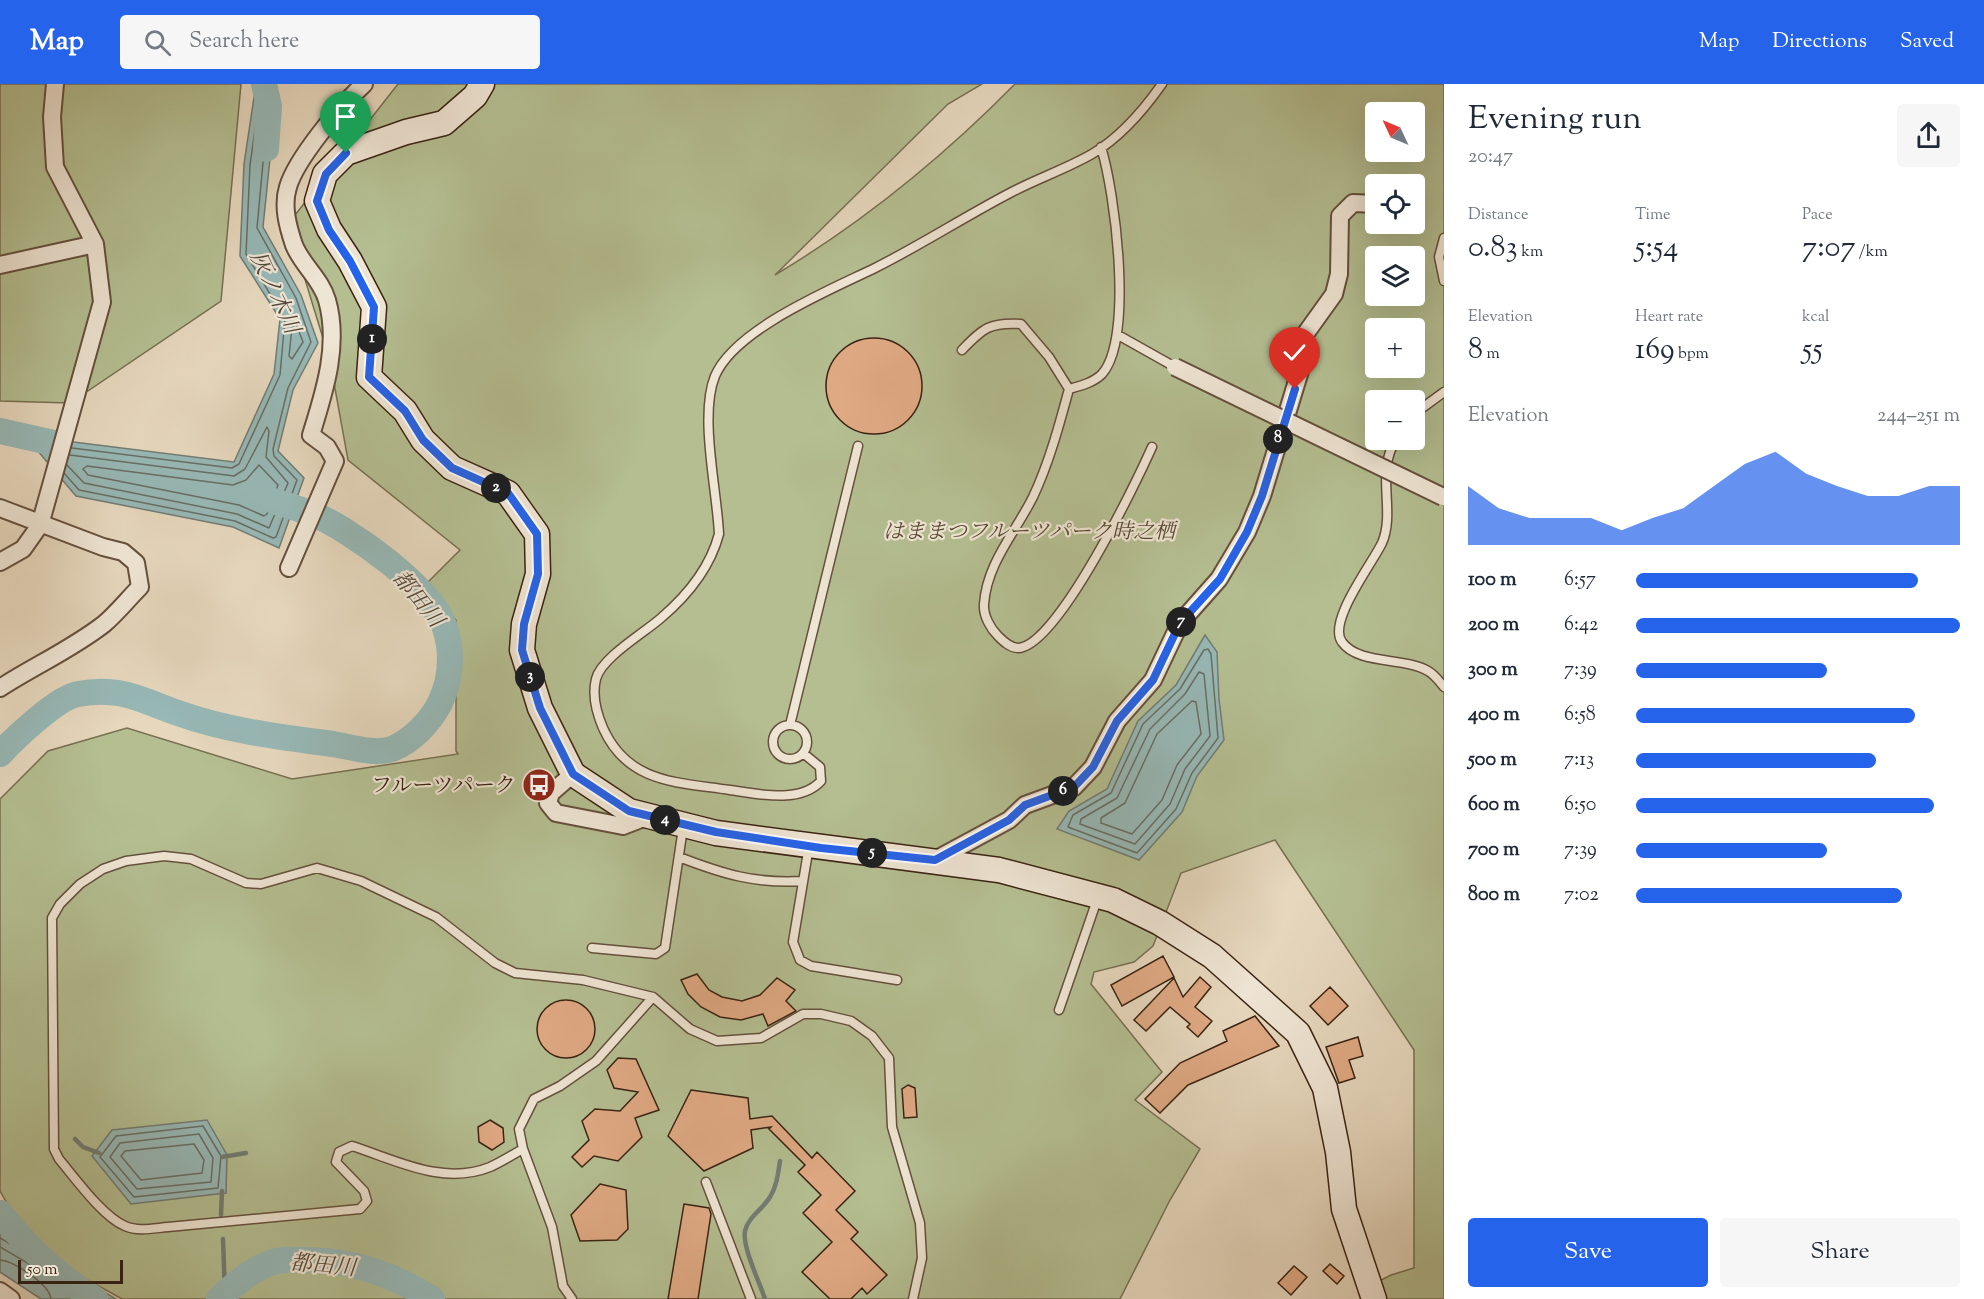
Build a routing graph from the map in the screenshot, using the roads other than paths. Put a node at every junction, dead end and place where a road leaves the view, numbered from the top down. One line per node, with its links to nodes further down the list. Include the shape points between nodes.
1 (55, 84): 8 (street, via 55,167)
2 (364, 84): 24 (street, via 330,120 288,186 285,206 295,248 327,301 330,364 311,435 327,447 334,461)
3 (482, 84): 29 (street, via 476,96 444,123 346,153 326,174 317,201 329,230 374,307 369,377 405,411 423,440 452,468 508,493 537,534 538,574 524,624 522,650 540,708)
4 (1162, 84): 5 (lane, via 1143,111)
5 (1101, 147): 11 (lane, via 1116,222); 28 (lane, via 804,302 754,334 727,357 715,377 708,419 720,534 715,550 685,595 607,660 596,678 598,717 609,741 626,760 654,778 748,792 803,794 820,781 820,767)
6 (1365, 204): 34 (street, via 1353,203 1340,216 1339,274 1334,294 1301,340 1300,371 1258,505 1220,579 1180,623 1153,680 1117,721 1093,767 1074,787 1025,805 1009,820)
7 (1444, 238): 10 (lane, via 1439,257)
8 (95, 244): 9 (street); 22 (street, via 102,302)
9 (0, 265)
10 (1444, 281)
11 (1118, 335): 13 (lane); 14 (lane, via 1102,374 1088,384)
12 (962, 350): 14 (lane, via 988,326 1022,324)
13 (1175, 367): 20 (street, bridge)
14 (1069, 389): 18 (lane, via 1032,498 1006,541 988,582 984,607 987,618 993,631 1010,646 1028,645 1054,620 1112,529)
15 (1444, 392): 16 (lane)
16 (1425, 406)
17 (858, 446): 27 (lane)
18 (1152, 447)
19 (1390, 450): 25 (lane, via 1384,493 1387,525 1382,542 1348,602 1338,634 1343,644 1362,656 1426,669)
20 (1443, 497)
21 (0, 508): 22 (street)
22 (42, 518): 23 (street, via 23,549); 26 (street, via 123,552 136,563 140,587 105,623 76,644)
23 (0, 562)
24 (289, 568)
25 (1444, 687)
26 (0, 688)
27 (790, 725): 28 (lane, via 803,730 807,738); 28 (lane, via 778,728 774,748 785,758 793,759)
28 (803, 753)
29 (573, 774): 30 (street, via 629,811); 30 (street, via 551,793 548,803 556,813 623,826)
30 (649, 816): 31 (street)
31 (684, 825): 32 (street); 33 (lane)
32 (809, 846): 34 (street); 35 (lane)
33 (679, 857): 35 (lane, via 736,878); 37 (lane, via 665,948 656,954)
34 (935, 860): 36 (street, via 999,870)
35 (803, 880): 38 (lane, via 793,942 800,960 811,966)
36 (1098, 897): 40 (lane); 48 (street, via 1113,900 1160,923 1212,956 1298,1033 1325,1088 1344,1209)
37 (592, 948)
38 (897, 980)
39 (653, 998): 41 (lane, via 596,1061 534,1099 519,1129); 41 (lane, via 583,980 515,973 495,963 427,912 360,880 317,868 253,884 191,859 164,856 126,861 103,869 80,884 52,918 54,1149 58,1159 125,1226 168,1227 360,1209 368,1201 364,1191 336,1162 339,1152 352,1146 432,1172 489,1168); 47 (lane, via 690,1029 717,1041 761,1038 803,1014 851,1021 872,1036 889,1058 892,1127 920,1223 922,1258)
40 (1059, 1010)
41 (523, 1149): 45 (lane, via 552,1227 563,1286)
42 (706, 1182): 46 (lane)
43 (0, 1291): 44 (street)
44 (11, 1299)
45 (572, 1299)
46 (751, 1299)
47 (913, 1299)
48 (1374, 1299)

